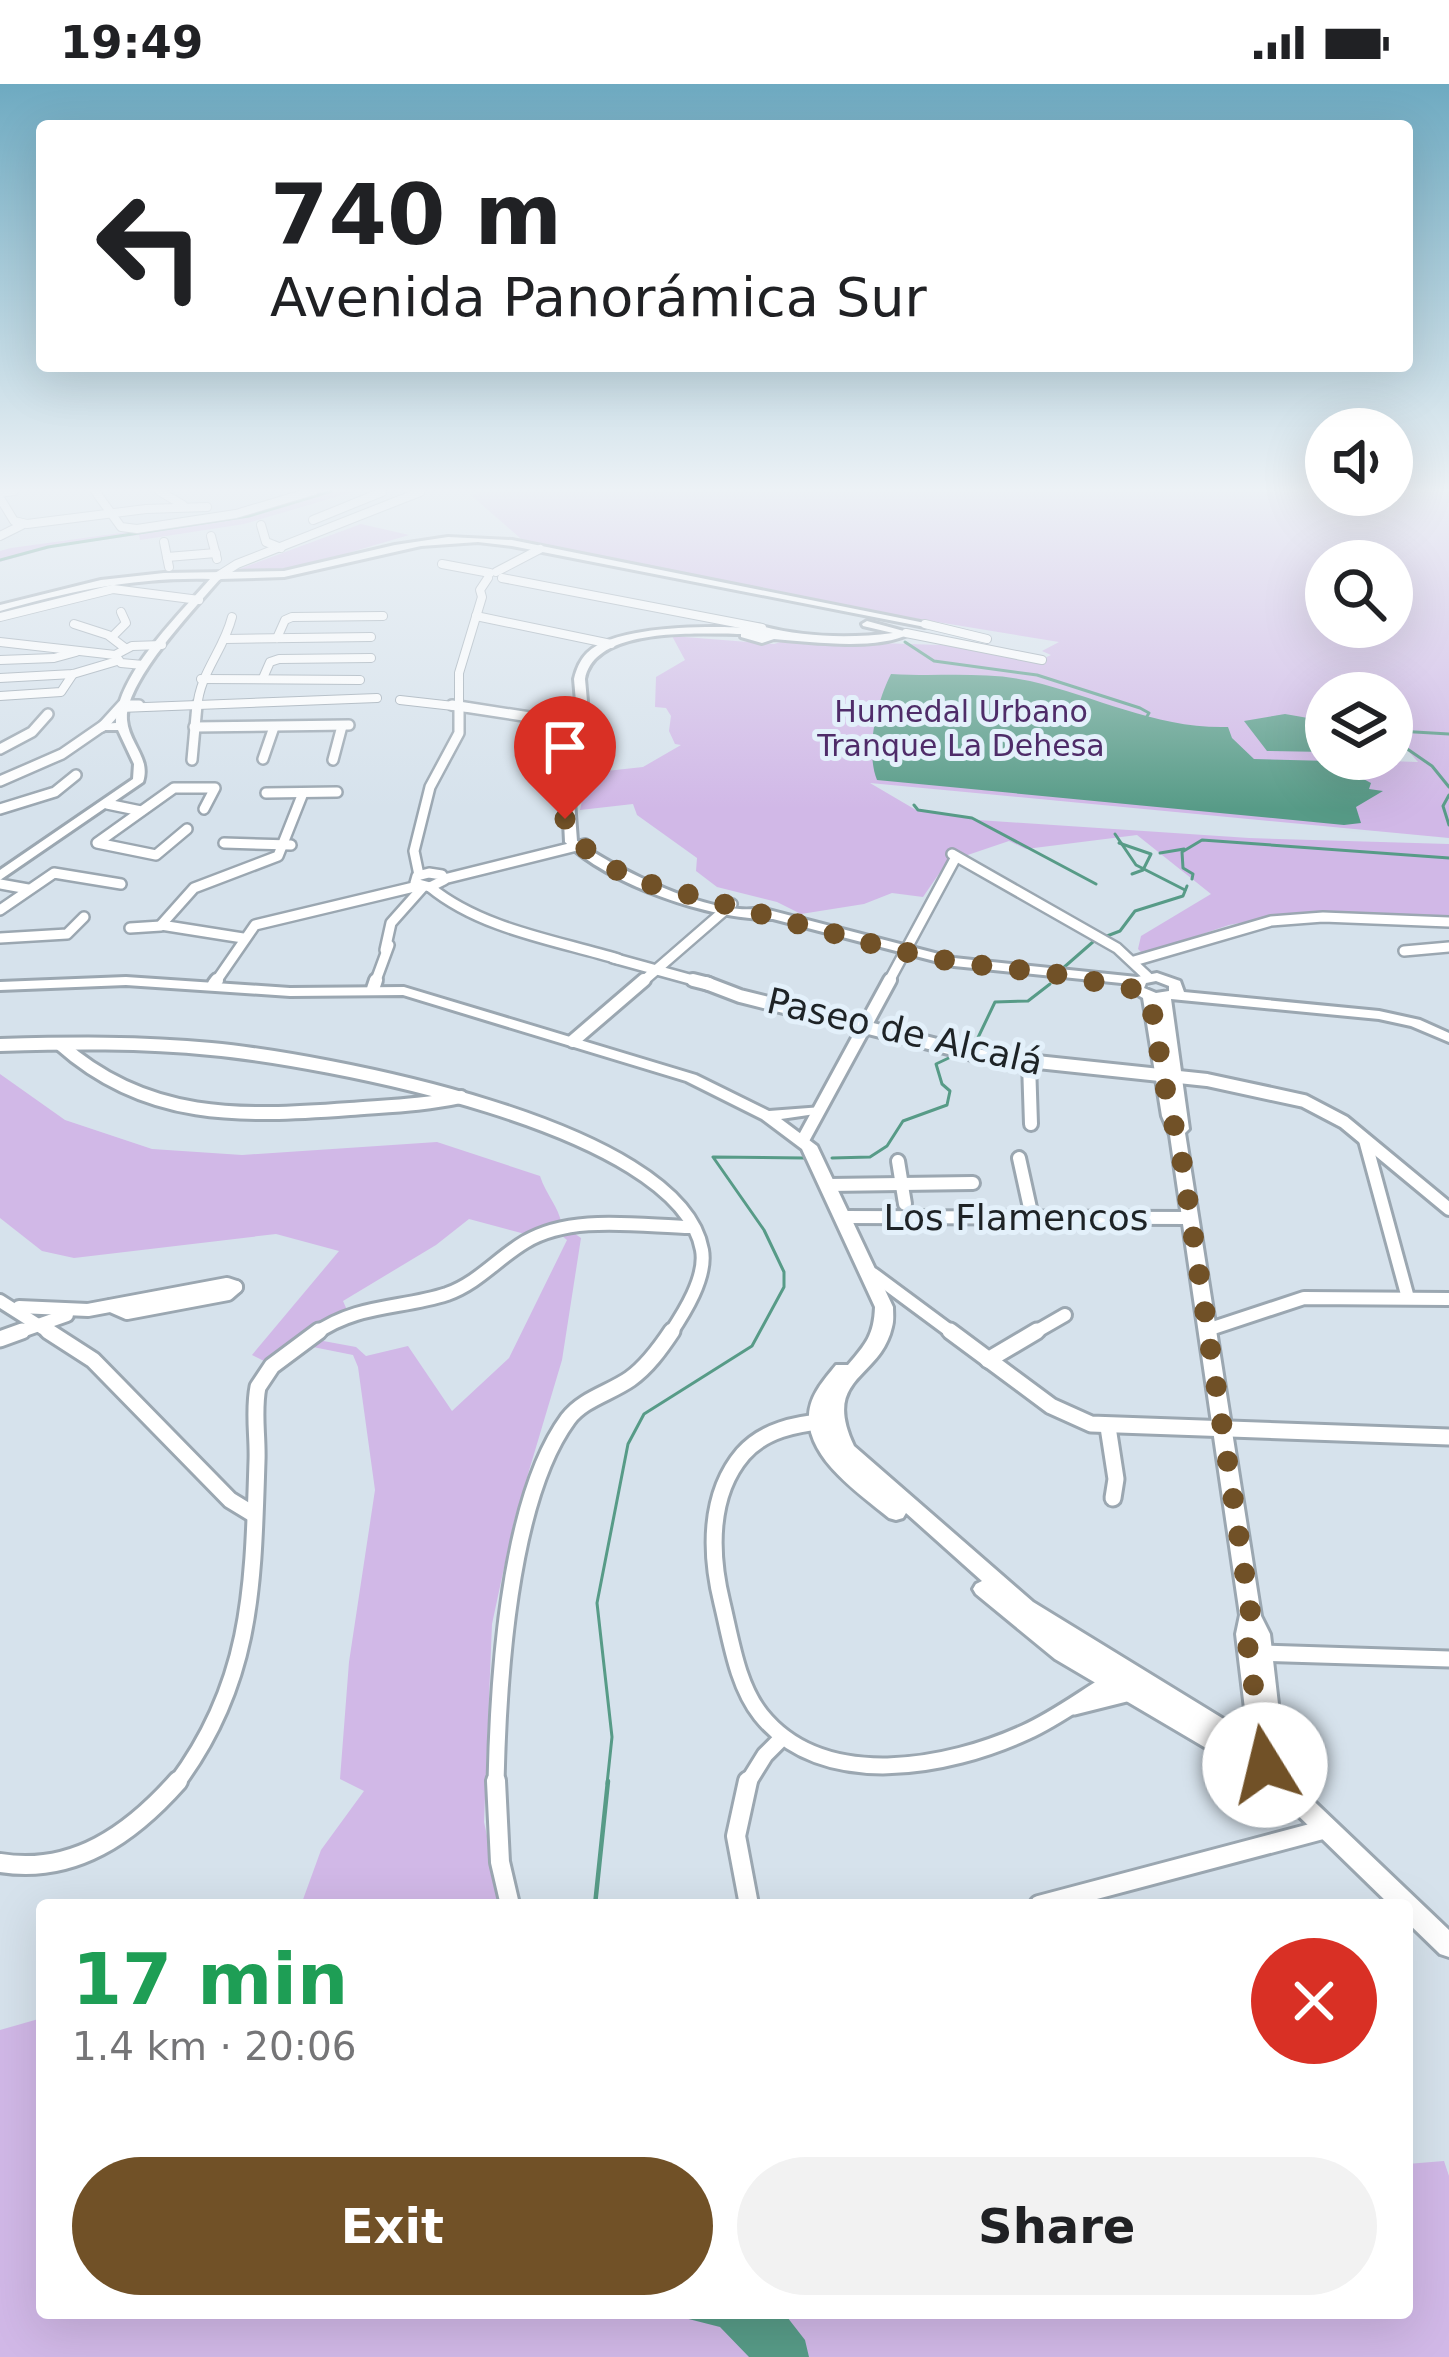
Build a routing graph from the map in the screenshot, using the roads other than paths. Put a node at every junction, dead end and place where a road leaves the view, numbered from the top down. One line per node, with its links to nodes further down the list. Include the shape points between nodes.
1 (63, 597): 13 (street)
2 (69, 597): 12 (street)
3 (75, 597): 11 (street)
4 (158, 597): 10 (street)
5 (202, 597): 10 (street)
6 (482, 597): 16 (street)
7 (605, 597): 22 (street)
8 (741, 597): 19 (street)
9 (781, 597): 20 (street)
10 (200, 600): 31 (street)
11 (85, 604)
12 (23, 610): 13 (street); 17 (street)
13 (0, 612)
14 (121, 612): 26 (street, via 127,623)
15 (383, 616): 28 (street, via 292,617)
16 (476, 616): 32 (street); 49 (street, via 459,674)
17 (38, 617)
18 (232, 617): 29 (street)
19 (859, 622): 24 (street); 25 (street, via 859,631)
20 (922, 622): 24 (street); 34 (street)
21 (74, 624): 26 (street)
22 (752, 631): 23 (street); 23 (street, via 758,640); 32 (street)
23 (776, 634): 24 (street); 25 (street)
24 (895, 634): 25 (street); 34 (street)
25 (843, 636)
26 (112, 637): 33 (street)
27 (370, 637): 28 (street)
28 (277, 638): 29 (street)
29 (226, 639): 44 (street)
30 (0, 642): 35 (street, via 37,640)
31 (162, 644): 33 (street); 40 (street)
32 (611, 644): 55 (street, via 584,664)
33 (125, 648): 36 (street)
34 (1014, 649): 39 (street)
35 (77, 651): 36 (street); 38 (street)
36 (116, 658): 40 (street); 41 (street)
37 (371, 658): 43 (street, via 279,659)
38 (0, 660)
39 (1042, 660)
40 (143, 665): 50 (street)
41 (73, 674): 42 (street); 46 (street, via 61,692)
42 (0, 678)
43 (263, 678): 44 (street); 45 (street)
44 (201, 679): 48 (street)
45 (360, 680)
46 (0, 697)
47 (377, 698): 48 (street)
48 (196, 702): 50 (street); 53 (street)
49 (460, 709): 49 (street, via 397,699); 55 (street); 76 (street, via 458,738 433,779 413,855)
50 (121, 713): 52 (street); 52 (street); 65 (street, via 142,771)
51 (43, 721): 56 (street)
52 (102, 727): 61 (street)
53 (194, 727): 54 (street); 58 (street)
54 (274, 727): 57 (street); 59 (street, via 346,726)
55 (589, 729): 70 (street, via 593,747 578,765 565,808)
56 (0, 749)
57 (263, 759)
58 (192, 760)
59 (333, 760)
60 (76, 775): 67 (street, via 55,793)
61 (0, 781)
62 (266, 793): 63 (street)
63 (308, 793): 64 (street); 72 (street)
64 (337, 793)
65 (107, 804): 68 (street); 75 (street)
66 (204, 808): 68 (street, via 215,788 176,788)
67 (0, 809)
68 (142, 811): 69 (street, via 98,844 156,855)
69 (187, 829)
70 (577, 842): 76 (street); 79 (street, via 650,884)
71 (224, 843): 72 (street)
72 (289, 845): 83 (street, via 267,863 189,891); 85 (street, via 269,866 198,890 170,922)
73 (975, 867): 74 (street); 74 (street, via 953,855); 92 (street)
74 (947, 871): 89 (street)
75 (0, 880): 78 (street)
76 (428, 881): 85 (street, via 265,921); 90 (street, Paseo de Alcalá, via 451,904); 94 (street, via 396,918)
77 (121, 884): 78 (street, via 56,872)
78 (28, 890): 80 (street)
79 (730, 906): 89 (street); 90 (street)
80 (0, 910)
81 (84, 917): 86 (street, via 67,934)
82 (1449, 922): 92 (street, via 1299,918 1248,925 1203,939)
83 (161, 926): 84 (street); 85 (street)
84 (130, 928)
85 (244, 936): 91 (street)
86 (0, 938)
87 (1449, 947): 88 (street)
88 (1404, 950)
89 (904, 951): 92 (street); 95 (street)
90 (656, 969): 95 (street, Paseo de Alcalá); 97 (street)
91 (214, 984): 93 (street); 94 (street)
92 (1151, 984): 96 (street, via 1394,1018); 101 (street)
93 (0, 986)
94 (373, 989): 97 (street, via 426,996)
95 (860, 1028): 100 (street, Paseo de Alcalá); 103 (street)
96 (1449, 1038)
97 (573, 1041): 104 (street, via 700,1081)
98 (60, 1044): 99 (street); 102 (street, via 299,1061); 102 (street, via 130,1090 197,1110 322,1111)
99 (0, 1045)
100 (1029, 1063): 101 (street, Paseo de Alcalá); 105 (street)
101 (1170, 1079): 106 (street, Paseo de Alcalá, via 1321,1108); 119 (street)
102 (462, 1097): 120 (street, via 629,1165 669,1196)
103 (818, 1110): 104 (street); 107 (street)
104 (767, 1116): 107 (street)
105 (1031, 1124)
106 (1365, 1139): 111 (street, Paseo de Alcalá); 114 (street)
107 (803, 1140): 113 (street)
108 (1019, 1158): 118 (street)
109 (898, 1161): 110 (street)
110 (902, 1183): 112 (street); 113 (street); 115 (street)
111 (1409, 1183): 114 (street); 116 (street, Paseo de Alcalá)
112 (973, 1184)
113 (829, 1185): 117 (street)
114 (1377, 1185): 122 (street)
115 (905, 1204)
116 (1449, 1209)
117 (842, 1217): 118 (street, Los Flamencos); 121 (street)
118 (1032, 1217): 119 (street, Los Flamencos)
119 (1190, 1218): 131 (street)
120 (691, 1227): 139 (street, via 552,1231 516,1245 456,1290 332,1323 258,1385); 149 (street, via 702,1262 666,1341 641,1372 565,1423 519,1546 506,1613 498,1784)
121 (867, 1267): 126 (street); 130 (street); 134 (street, via 858,1265 878,1324 826,1386)
122 (1408, 1298): 123 (street); 131 (street, via 1304,1298)
123 (1449, 1299)
124 (5, 1304): 127 (street); 129 (street)
125 (112, 1306): 125 (street, via 128,1313 236,1287 227,1284); 127 (street)
126 (914, 1307): 130 (street); 133 (street)
127 (80, 1310): 129 (street)
128 (1065, 1315): 133 (street)
129 (40, 1324): 132 (street); 139 (street, via 93,1360)
130 (885, 1327): 134 (street, via 840,1385)
131 (1207, 1330): 136 (street)
132 (0, 1340)
133 (988, 1360): 135 (street, via 1060,1412)
134 (826, 1426): 142 (street, via 836,1459 1015,1616); 145 (street, via 766,1436 740,1456 715,1527 722,1604 746,1687)
135 (1108, 1427): 136 (street); 138 (street)
136 (1222, 1432): 137 (street); 140 (street)
137 (1449, 1437)
138 (1113, 1498)
139 (253, 1514): 148 (street, via 241,1665 201,1753 159,1802 92,1852 47,1867)
140 (1256, 1653): 141 (street); 143 (street); 146 (street)
141 (1449, 1659)
142 (1122, 1683): 144 (street); 145 (street, via 992,1745 909,1762 845,1762); 146 (street)
143 (1257, 1715): 144 (street); 146 (street)
144 (1222, 1728): 146 (street)
145 (783, 1737): 150 (street, via 750,1774 738,1807 735,1846)
146 (1276, 1775): 147 (street)
147 (1326, 1828): 151 (street); 152 (street)
148 (0, 1863)
149 (509, 1899)
150 (748, 1899)
151 (1061, 1899)
152 (1401, 1899)
153 (1413, 1911): 154 (street)
154 (1449, 1946)

